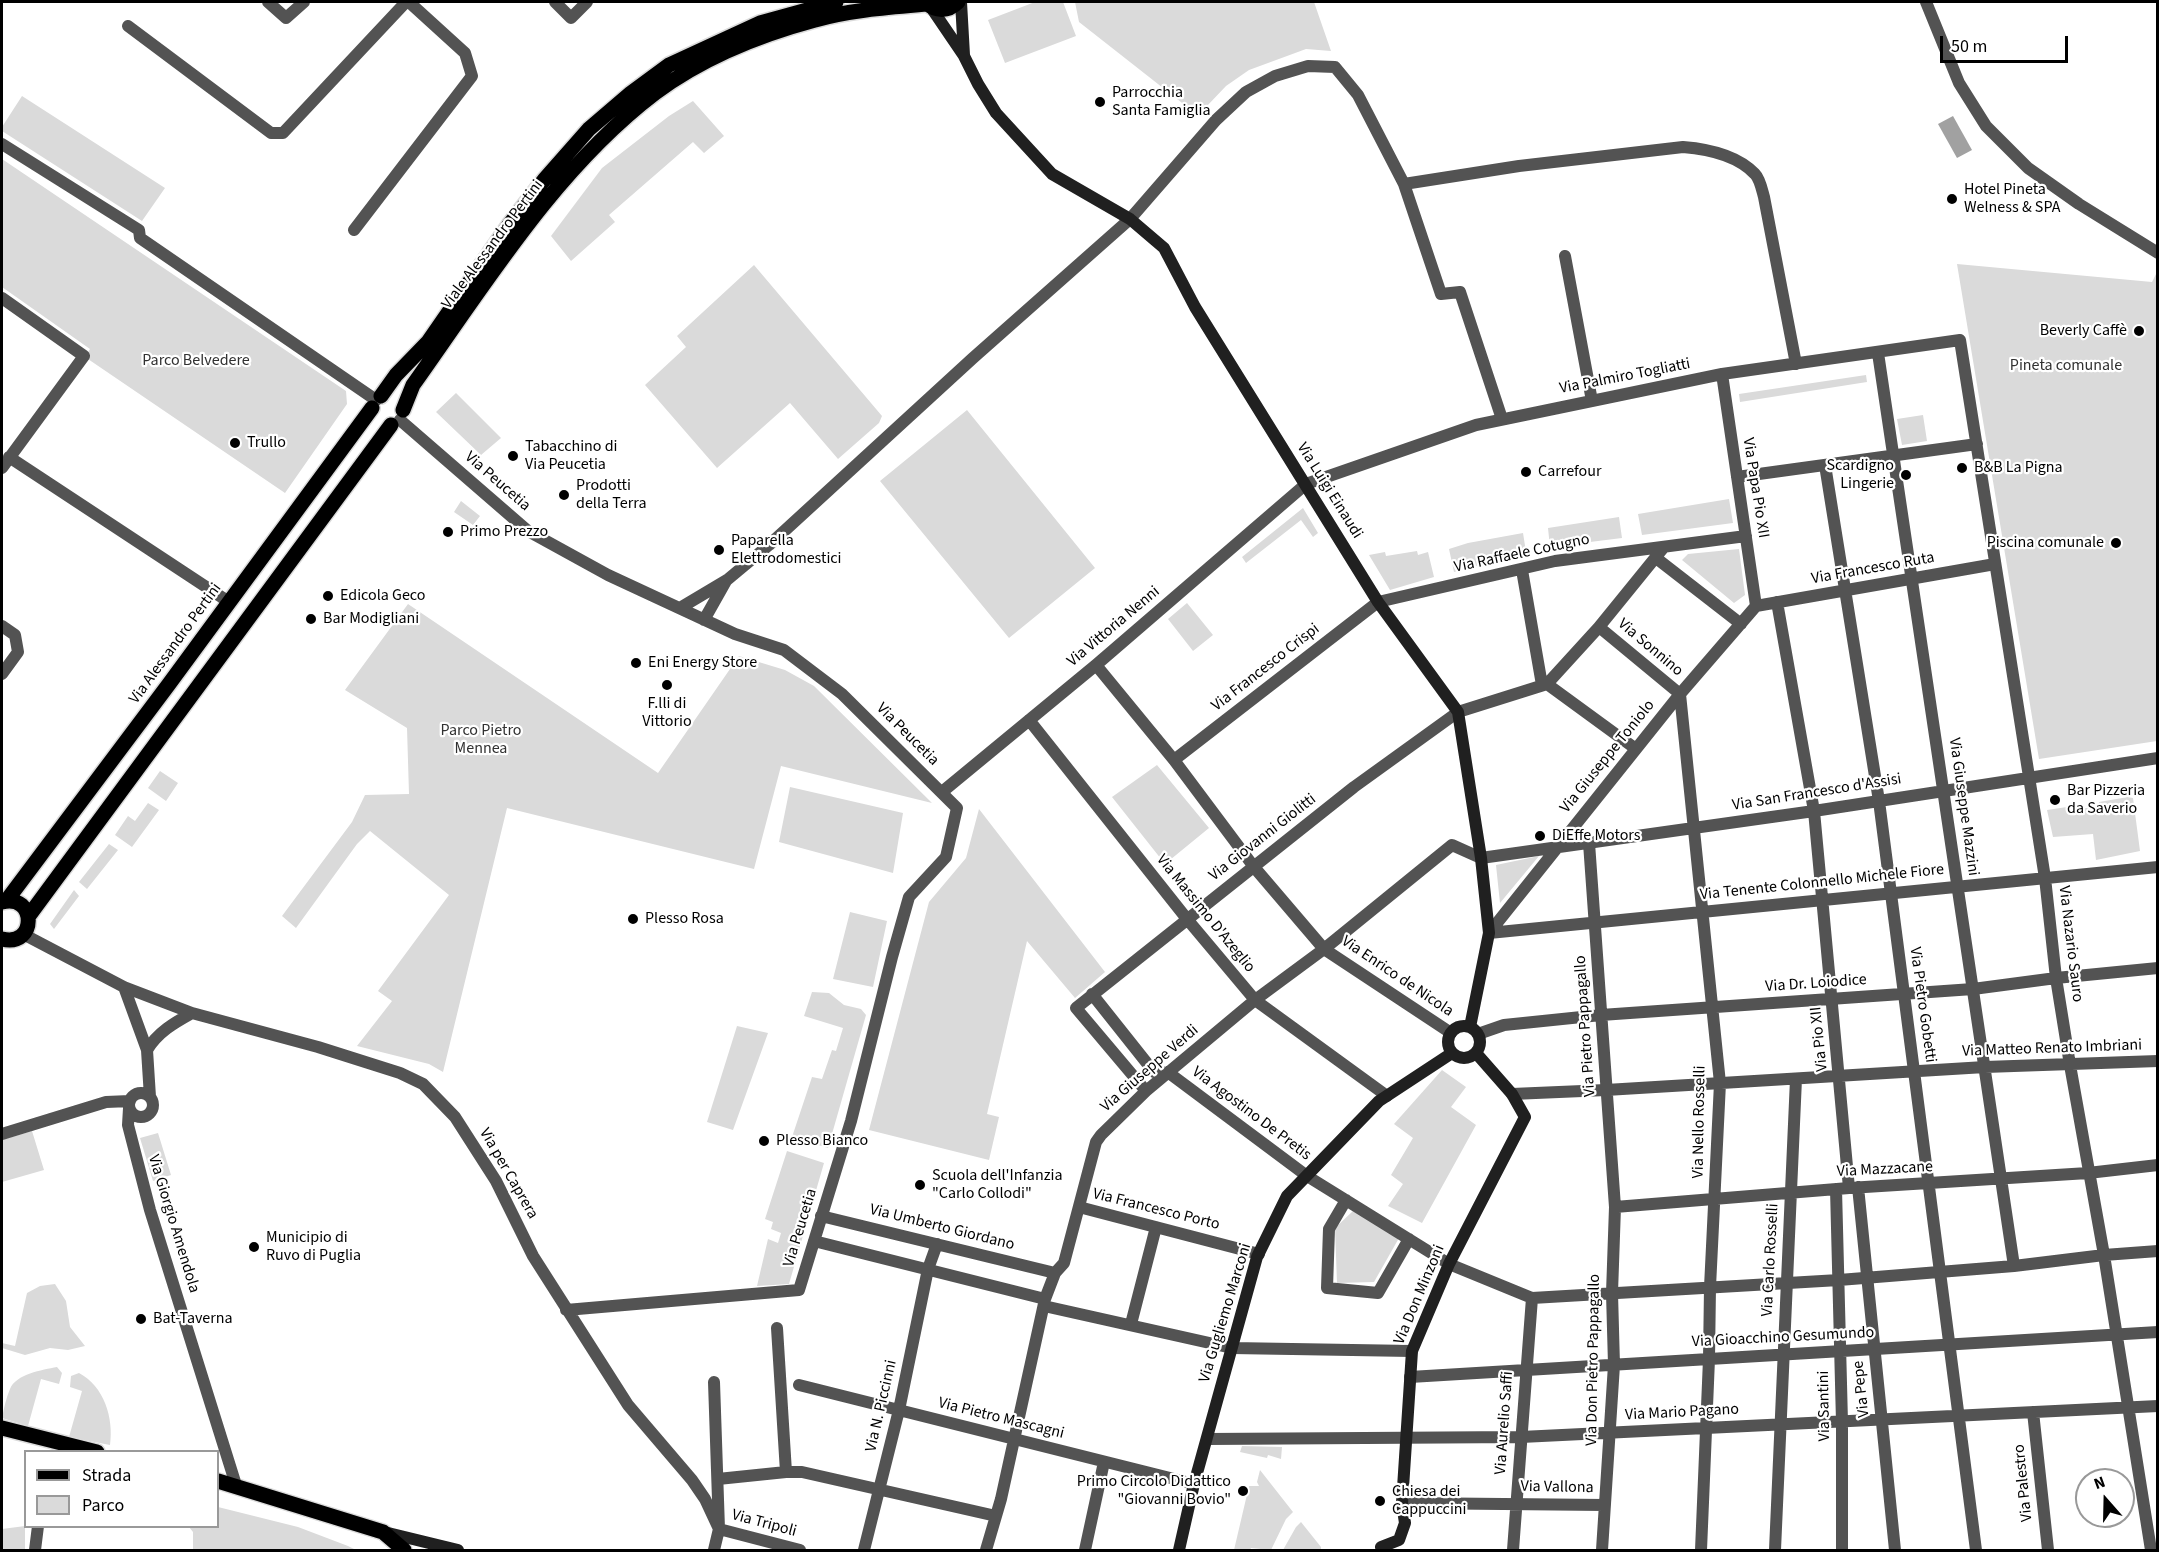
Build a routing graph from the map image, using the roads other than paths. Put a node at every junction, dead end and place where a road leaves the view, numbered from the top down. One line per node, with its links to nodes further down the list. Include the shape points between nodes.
1 (268, 2): 2 (street, via 286,18)
2 (304, 2)
3 (408, 2): 10 (street, via 283,133 270,133); 15 (street, via 465,52 472,76)
4 (555, 2): 5 (street, via 571,18)
5 (587, 2)
6 (836, 2): 23 (main road, Viale Alessandro Pertini, via 760,23 669,65 589,129 509,225 428,342)
7 (960, 2): 9 (main road, Viale Alessandro Pertini, via 945,9); 11 (main road)
8 (1926, 2): 16 (street, via 1959,83 1986,126 2028,168)
9 (927, 4): 11 (main road, Via Luigi Einaudi); 25 (main road, Viale Alessandro Pertini, via 818,19 779,31 688,71 655,93 600,140 524,228 413,385)
10 (128, 26)
11 (964, 56): 14 (main road, Via Luigi Einaudi, via 996,113 1052,174)
12 (2, 144): 23 (street, via 139,230 140,238)
13 (1404, 184): 14 (street, via 1358,95 1335,67 1308,66 1275,76 1246,92 1216,120); 21 (street, via 1683,147 1708,149 1735,160 1756,175 1764,197); 26 (street, via 1441,294 1460,292)
14 (1130, 219): 33 (main road, Via Luigi Einaudi, via 1164,248 1195,307); 40 (street)
15 (354, 230)
16 (2157, 253)
17 (1565, 256): 24 (street)
18 (2, 298): 29 (street, via 84,356)
19 (1960, 340): 20 (street, Via Palmiro Togliatti); 27 (street, Via Nazario Sauro)
20 (1878, 353): 21 (street, Via Palmiro Togliatti); 28 (street, Via Giuseppe Mazzini)
21 (1796, 364): 22 (street, Via Palmiro Togliatti)
22 (1722, 374): 24 (street, Via Palmiro Togliatti); 32 (street, Via Papa Pio XII)
23 (376, 401): 25 (main road, via 386,395 395,397 402,404); 25 (main road, via 373,418 377,422 381,425); 42 (main road, Via Alessandro Pertini)
24 (1592, 401): 26 (street, Via Palmiro Togliatti)
25 (398, 418): 46 (street, Via Peucetia, via 528,531 608,575); 77 (main road)
26 (1502, 419): 33 (street, Via Palmiro Togliatti, via 1476,424)
27 (1977, 444): 28 (street); 37 (street, Via Nazario Sauro)
28 (1893, 456): 30 (street); 39 (street, Via Giuseppe Mazzini)
29 (9, 457): 31 (street); 42 (street)
30 (1825, 465): 32 (street); 41 (street, Via Pietro Gobetti)
31 (2, 468)
32 (1737, 477): 34 (street, Via Papa Pio XII)
33 (1306, 484): 43 (main road, Via Luigi Einaudi); 51 (street, Via Vittoria Nenni)
34 (1746, 536): 35 (street, Via Raffaele Cotugno); 45 (street, Via Papa Pio XII)
35 (1665, 547): 36 (street); 38 (street, Via Raffaele Cotugno, via 1555,561)
36 (1656, 558): 48 (street); 50 (street)
37 (1995, 564): 39 (street, Via Francesco Ruta); 60 (street, Via Nazario Sauro)
38 (1521, 570): 43 (street, Via Raffaele Cotugno); 53 (street)
39 (1912, 579): 41 (street, Via Francesco Ruta); 61 (street, Via Giuseppe Mazzini)
40 (727, 580): 46 (street); 47 (street)
41 (1845, 590): 44 (street, Via Francesco Ruta); 63 (street, Via Pietro Gobetti)
42 (229, 602): 75 (main road, Via Alessandro Pertini)
43 (1378, 602): 55 (main road, Via Luigi Einaudi); 59 (street, Via Francesco Crispi)
44 (1778, 602): 45 (street, Via Francesco Ruta); 64 (street, Via Pio XII)
45 (1756, 606): 48 (street, Via Giuseppe Toniolo)
46 (680, 608): 47 (street, Via Peucetia)
47 (704, 620): 62 (street, Via Peucetia, via 784,650 843,694)
48 (1741, 624): 54 (street, Via Giuseppe Toniolo)
49 (2, 626): 52 (street, via 15,635 18,652)
50 (1599, 627): 53 (street); 54 (street, Via Sonnino)
51 (1096, 665): 56 (street, Via Vittoria Nenni); 59 (street)
52 (2, 674)
53 (1545, 685): 55 (street, Via Giovanni Giolitti); 57 (street)
54 (1680, 694): 57 (street, Via Giuseppe Toniolo); 65 (street, Via Nello Rosselli)
55 (1458, 712): 68 (main road, Via Luigi Einaudi); 69 (street, Via Giovanni Giolitti, via 1354,787)
56 (1029, 720): 62 (street, Via Vittoria Nenni); 78 (street, Via Massimo D'Azeglio)
57 (1636, 749): 67 (street, Via Giuseppe Toniolo)
58 (2157, 758): 60 (street, Via San Francesco d'Assisi)
59 (1174, 760): 69 (street)
60 (2029, 777): 61 (street, Via San Francesco d'Assisi); 71 (street, Via Nazario Sauro)
61 (1944, 791): 63 (street, Via San Francesco d'Assisi); 72 (street, Via Giuseppe Mazzini)
62 (942, 792): 127 (street, Via Peucetia, via 957,808 946,857 909,897 851,1121)
63 (1879, 801): 64 (street, Via San Francesco d'Assisi); 73 (street, Via Pietro Gobetti)
64 (1814, 811): 65 (street, Via San Francesco d'Assisi); 74 (street, Via Pio XII)
65 (1694, 829): 66 (street, Via San Francesco d'Assisi); 76 (street, Via Nello Rosselli)
66 (1589, 843): 67 (street, Via San Francesco d'Assisi); 79 (street, Via Pietro Pappagallo)
67 (1556, 848): 68 (street, Via San Francesco d'Assisi); 80 (street, Via Giuseppe Toniolo)
68 (1481, 858): 80 (main road, Via Luigi Einaudi); 82 (street, Via Giuseppe Verdi, via 1452,844)
69 (1254, 867): 78 (street, Via Giovanni Giolitti); 82 (street)
70 (2157, 867): 71 (street, Via Tenente Colonnello Michele Fiore)
71 (2045, 878): 72 (street, Via Tenente Colonnello Michele Fiore); 85 (street, Via Nazario Sauro)
72 (1957, 887): 73 (street, Via Tenente Colonnello Michele Fiore); 87 (street, Via Giuseppe Mazzini)
73 (1891, 893): 74 (street, Via Tenente Colonnello Michele Fiore); 89 (street, Via Pietro Gobetti)
74 (1823, 900): 76 (street, Via Tenente Colonnello Michele Fiore); 90 (street, Via Pio XII)
75 (4, 901): 77 (main road, via 13,900 23,906)
76 (1702, 912): 79 (street, Via Tenente Colonnello Michele Fiore); 92 (street, Via Nello Rosselli)
77 (28, 917): 81 (main road, via 27,929)
78 (1187, 919): 88 (street, Via Giovanni Giolitti); 91 (street, Via Massimo D'Azeglio)
79 (1595, 922): 80 (street, Via Tenente Colonnello Michele Fiore); 94 (street, Via Pietro Pappagallo)
80 (1489, 933): 95 (main road, Via Luigi Einaudi)
81 (12, 938): 83 (main road); 86 (street, Via per Caprera)
82 (1324, 949): 91 (street, Via Giuseppe Verdi); 96 (street, Via Enrico de Nicola)
83 (2, 954)
84 (2157, 968): 85 (street, Via Dr. Loiodice)
85 (2056, 978): 87 (street, Via Dr. Loiodice); 101 (street, Via Nazario Sauro)
86 (124, 987): 93 (street, Via per Caprera); 97 (street)
87 (1973, 989): 89 (street, Via Dr. Loiodice); 102 (street, Via Giuseppe Mazzini)
88 (1092, 994): 104 (street, Via Agostino De Pretis, via 1154,1072); 109 (street, via 1076,1008)
89 (1904, 994): 90 (street, Via Dr. Loiodice); 103 (street, Via Pietro Gobetti)
90 (1832, 999): 92 (street, Via Dr. Loiodice); 105 (street, Via Pio XII)
91 (1255, 1000): 104 (street, Via Giuseppe Verdi); 111 (street, Via Massimo D'Azeglio)
92 (1712, 1008): 94 (street, Via Dr. Loiodice); 107 (street, Via Nello Rosselli)
93 (192, 1013): 97 (street, via 154,1038); 147 (street, Via per Caprera, via 318,1047 423,1084 455,1116 496,1181 533,1256)
94 (1602, 1015): 95 (street, Via Dr. Loiodice); 108 (street, Via Pietro Pappagallo)
95 (1474, 1031): 96 (main road, via 1459,1027); 99 (main road, Via Luigi Einaudi, via 1480,1044)
96 (1451, 1033): 98 (main road, via 1448,1043)
97 (147, 1050): 112 (street)
98 (1452, 1053): 99 (main road, via 1467,1058); 111 (main road, Via Gugliemo Marconi)
99 (1476, 1053): 110 (main road)
100 (2157, 1061): 101 (street, Via Matteo Renato Imbriani)
101 (2070, 1065): 102 (street, Via Matteo Renato Imbriani); 116 (street, Via Nazario Sauro)
102 (1984, 1067): 103 (street, Via Matteo Renato Imbriani); 118 (street, Via Giuseppe Mazzini)
103 (1914, 1071): 105 (street, Via Matteo Renato Imbriani); 119 (street, Via Pietro Gobetti)
104 (1169, 1073): 109 (street, Via Giuseppe Verdi); 117 (street, Via Agostino De Pretis)
105 (1840, 1076): 106 (street, Via Matteo Renato Imbriani); 120 (street, Via Pio XII)
106 (1796, 1078): 107 (street, Via Matteo Renato Imbriani); 122 (street, Via Carlo Rosselli)
107 (1720, 1083): 108 (street, Via Matteo Renato Imbriani); 123 (street, Via Nello Rosselli)
108 (1606, 1090): 110 (street, Via Matteo Renato Imbriani); 126 (street, Via Pietro Pappagallo)
109 (1146, 1091): 125 (street, Via Giuseppe Verdi, via 1096,1142)
110 (1512, 1094): 135 (main road, Via Don Minzoni, via 1525,1118)
111 (1387, 1096): 117 (main road, Via Gugliemo Marconi)
112 (150, 1097): 113 (street, via 140,1093 132,1097); 113 (street, via 153,1108 145,1117 134,1115)
113 (130, 1105): 114 (street, via 106,1102); 186 (street, Via Giorgio Amendola, via 128,1125 150,1210)
114 (2, 1134)
115 (2157, 1165): 116 (street, Via Mazzacane)
116 (2088, 1173): 118 (street, Via Mazzacane); 134 (street, Via Nazario Sauro)
117 (1307, 1176): 124 (street, Via Agostino De Pretis); 133 (main road, Via Gugliemo Marconi, via 1287,1197)
118 (2001, 1178): 119 (street, Via Mazzacane); 136 (street, Via Giuseppe Mazzini)
119 (1927, 1184): 120 (street, Via Mazzacane); 138 (street, Via Pietro Gobetti)
120 (1854, 1187): 121 (street, Via Mazzacane); 140 (street, Via Pepe)
121 (1836, 1189): 122 (street, Via Mazzacane); 141 (street, Via Santini)
122 (1791, 1193): 123 (street, Via Mazzacane); 142 (street, Via Carlo Rosselli)
123 (1715, 1199): 126 (street, Via Mazzacane); 143 (street, Via Nello Rosselli)
124 (1346, 1200): 129 (street, Via Agostino De Pretis); 129 (street, via 1329,1229 1327,1288 1378,1293)
125 (1079, 1207): 128 (street, Via Francesco Porto); 139 (street, Via Giuseppe Verdi, via 1064,1263)
126 (1615, 1207): 144 (street, Via Don Pietro Pappagallo)
127 (821, 1216): 130 (street, Via Peucetia); 131 (street, Via Umberto Giordano)
128 (1156, 1227): 133 (street, Via Francesco Porto); 148 (street)
129 (1409, 1239): 135 (street, Via Agostino De Pretis)
130 (814, 1241): 137 (street); 147 (street, Via Peucetia, via 799,1290)
131 (937, 1244): 137 (street, Via N. Piccinni); 139 (street, Via Umberto Giordano)
132 (2157, 1251): 134 (street)
133 (1259, 1254): 153 (main road, Via Gugliemo Marconi)
134 (2104, 1255): 136 (street); 151 (street, Via Nazario Sauro)
135 (1449, 1264): 145 (street, Via Agostino De Pretis); 155 (main road, Via Don Minzoni)
136 (2014, 1266): 138 (street)
137 (928, 1269): 146 (street); 166 (street, Via N. Piccinni)
138 (1940, 1272): 140 (street); 152 (street, Via Pietro Gobetti)
139 (1054, 1273): 146 (street, Via Giuseppe Verdi)
140 (1868, 1277): 141 (street); 154 (street, Via Pepe)
141 (1839, 1280): 142 (street); 156 (street, Via Santini)
142 (1786, 1283): 143 (street); 157 (street, Via Carlo Rosselli)
143 (1710, 1287): 144 (street); 158 (street, Via Nello Rosselli)
144 (1612, 1293): 145 (street); 159 (street, Via Don Pietro Pappagallo)
145 (1532, 1298): 160 (street, Via Aurelio Saffi)
146 (1045, 1302): 148 (street); 177 (street, Via Giuseppe Verdi)
147 (566, 1310): 193 (street, Via per Caprera, via 628,1405 692,1480)
148 (1131, 1324): 153 (street)
149 (777, 1328): 182 (street)
150 (2157, 1332): 151 (street, Via Gioacchino Gesumundo)
151 (2116, 1335): 152 (street, Via Gioacchino Gesumundo); 165 (street, Via Nazario Sauro)
152 (1949, 1345): 154 (street, Via Gioacchino Gesumundo); 168 (street, Via Pietro Gobetti)
153 (1232, 1348): 155 (street); 178 (main road, Via Gugliemo Marconi)
154 (1874, 1349): 156 (street, Via Gioacchino Gesumundo); 169 (street, Via Pepe)
155 (1412, 1351): 161 (main road, Via Don Minzoni)
156 (1840, 1351): 157 (street, Via Gioacchino Gesumundo); 170 (street, Via Santini)
157 (1784, 1354): 158 (street, Via Gioacchino Gesumundo); 171 (street, Via Carlo Rosselli)
158 (1709, 1359): 159 (street, Via Gioacchino Gesumundo); 173 (street, Via Nello Rosselli)
159 (1614, 1365): 160 (street, Via Gioacchino Gesumundo); 174 (street, Via Don Pietro Pappagallo)
160 (1525, 1370): 161 (street, Via Gioacchino Gesumundo); 175 (street, Via Aurelio Saffi)
161 (1410, 1377): 176 (main road, Via Don Minzoni)
162 (714, 1382): 183 (street)
163 (799, 1385): 166 (street, Via Pietro Mascagni)
164 (2157, 1406): 165 (street, Via Mario Pagano)
165 (2128, 1408): 167 (street, Via Mario Pagano); 213 (street, Via Nazario Sauro)
166 (899, 1410): 177 (street, Via Pietro Mascagni); 187 (street, Via N. Piccinni)
167 (2033, 1413): 168 (street, Via Mario Pagano); 212 (street, Via Palestro)
168 (1959, 1416): 169 (street, Via Mario Pagano); 211 (street, Via Pietro Gobetti)
169 (1882, 1420): 170 (street, Via Mario Pagano); 210 (street, Via Pepe)
170 (1842, 1422): 171 (street, Via Mario Pagano); 209 (street, Via Santini)
171 (1780, 1424): 173 (street, Via Mario Pagano); 208 (street, Via Carlo Rosselli)
172 (2, 1428): 179 (main road)
173 (1706, 1428): 174 (street, Via Mario Pagano); 207 (street, Via Nello Rosselli)
174 (1610, 1433): 175 (street, Via Mario Pagano); 190 (street, Via Don Pietro Pappagallo)
175 (1521, 1437): 176 (street, Via Mario Pagano); 189 (street, Via Aurelio Saffi)
176 (1406, 1438): 178 (street, Via Mario Pagano); 188 (main road, Via Don Minzoni)
177 (1014, 1439): 181 (street, Via Pietro Mascagni); 191 (street, Via Giuseppe Verdi)
178 (1207, 1439): 185 (main road, Via Gugliemo Marconi)
179 (51, 1446): 180 (main road)
180 (82, 1450)
181 (1104, 1462): 185 (street, Via Pietro Mascagni); 202 (street)
182 (786, 1472): 183 (street); 187 (street)
183 (718, 1479): 193 (street)
184 (219, 1481): 186 (main road)
185 (1194, 1484): 203 (main road, Via Gugliemo Marconi)
186 (236, 1485): 194 (main road)
187 (880, 1488): 191 (street); 200 (street, Via N. Piccinni)
188 (1402, 1503): 189 (street, Via Vallona); 204 (main road, Via Don Minzoni, via 1405,1523 1399,1540 1382,1547)
189 (1517, 1504): 190 (street, Via Vallona); 205 (street, Via Aurelio Saffi)
190 (1605, 1505): 206 (street, Via Don Pietro Pappagallo)
191 (996, 1516): 201 (street, Via Giuseppe Verdi)
192 (38, 1528): 195 (street)
193 (719, 1529): 198 (street); 199 (street, Via Tripoli)
194 (382, 1532): 196 (main road); 197 (main road)
195 (35, 1551)
196 (404, 1551)
197 (458, 1551)
198 (714, 1551)
199 (800, 1551)
200 (864, 1551)
201 (986, 1551)
202 (1085, 1551)
203 (1179, 1551)
204 (1382, 1551)
205 (1513, 1551)
206 (1602, 1551)
207 (1701, 1551)
208 (1775, 1551)
209 (1842, 1551)
210 (1895, 1551)
211 (1976, 1551)
212 (2048, 1551)
213 (2151, 1551)

